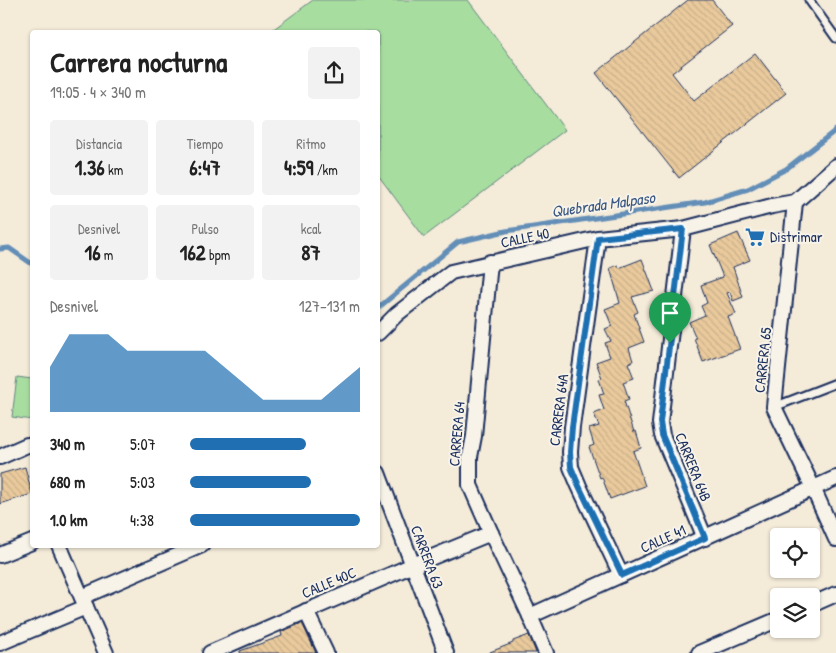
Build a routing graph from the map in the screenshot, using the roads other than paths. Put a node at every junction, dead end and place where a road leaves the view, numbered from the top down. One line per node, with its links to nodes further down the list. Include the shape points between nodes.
1 (809, 0): 2 (lane)
2 (836, 38)
3 (836, 166): 4 (street)
4 (795, 202): 5 (street, CALLE 40); 10 (street, CARRERA 65)
5 (683, 229): 6 (street, CALLE 40); 17 (street, CARRERA 64B, via 660,422 662,435)
6 (598, 238): 7 (street, CALLE 40); 24 (street, CARRERA 64A, via 573,418 571,467)
7 (490, 262): 8 (street, CALLE 40, via 451,272); 16 (street, CARRERA 64, via 470,457 470,485)
8 (380, 331)
9 (836, 383): 10 (lane)
10 (774, 407): 15 (street, CARRERA 65)
11 (30, 445): 12 (street)
12 (0, 457)
13 (380, 478): 23 (street, CARRERA 63)
14 (836, 478): 15 (street, CALLE 41)
15 (813, 488): 17 (street, CALLE 41); 18 (street, CARRERA 65)
16 (491, 533): 23 (street, CALLE 40C); 29 (street, CARRERA 64)
17 (705, 538): 24 (street, CALLE 41)
18 (836, 539)
19 (30, 543): 22 (street)
20 (60, 548): 27 (street)
21 (196, 548): 27 (street)
22 (0, 555)
23 (413, 565): 28 (street, CALLE 40C); 35 (street, CARRERA 63)
24 (622, 575): 29 (street, CALLE 41)
25 (836, 594): 26 (street)
26 (820, 601)
27 (84, 602): 31 (street); 33 (street)
28 (306, 611): 32 (street, CALLE 40C); 34 (street)
29 (530, 616): 36 (street, CARRERA 64)
30 (770, 623): 37 (street)
31 (0, 643)
32 (213, 652)
33 (106, 653)
34 (326, 653)
35 (446, 653)
36 (546, 653)
37 (699, 653)

